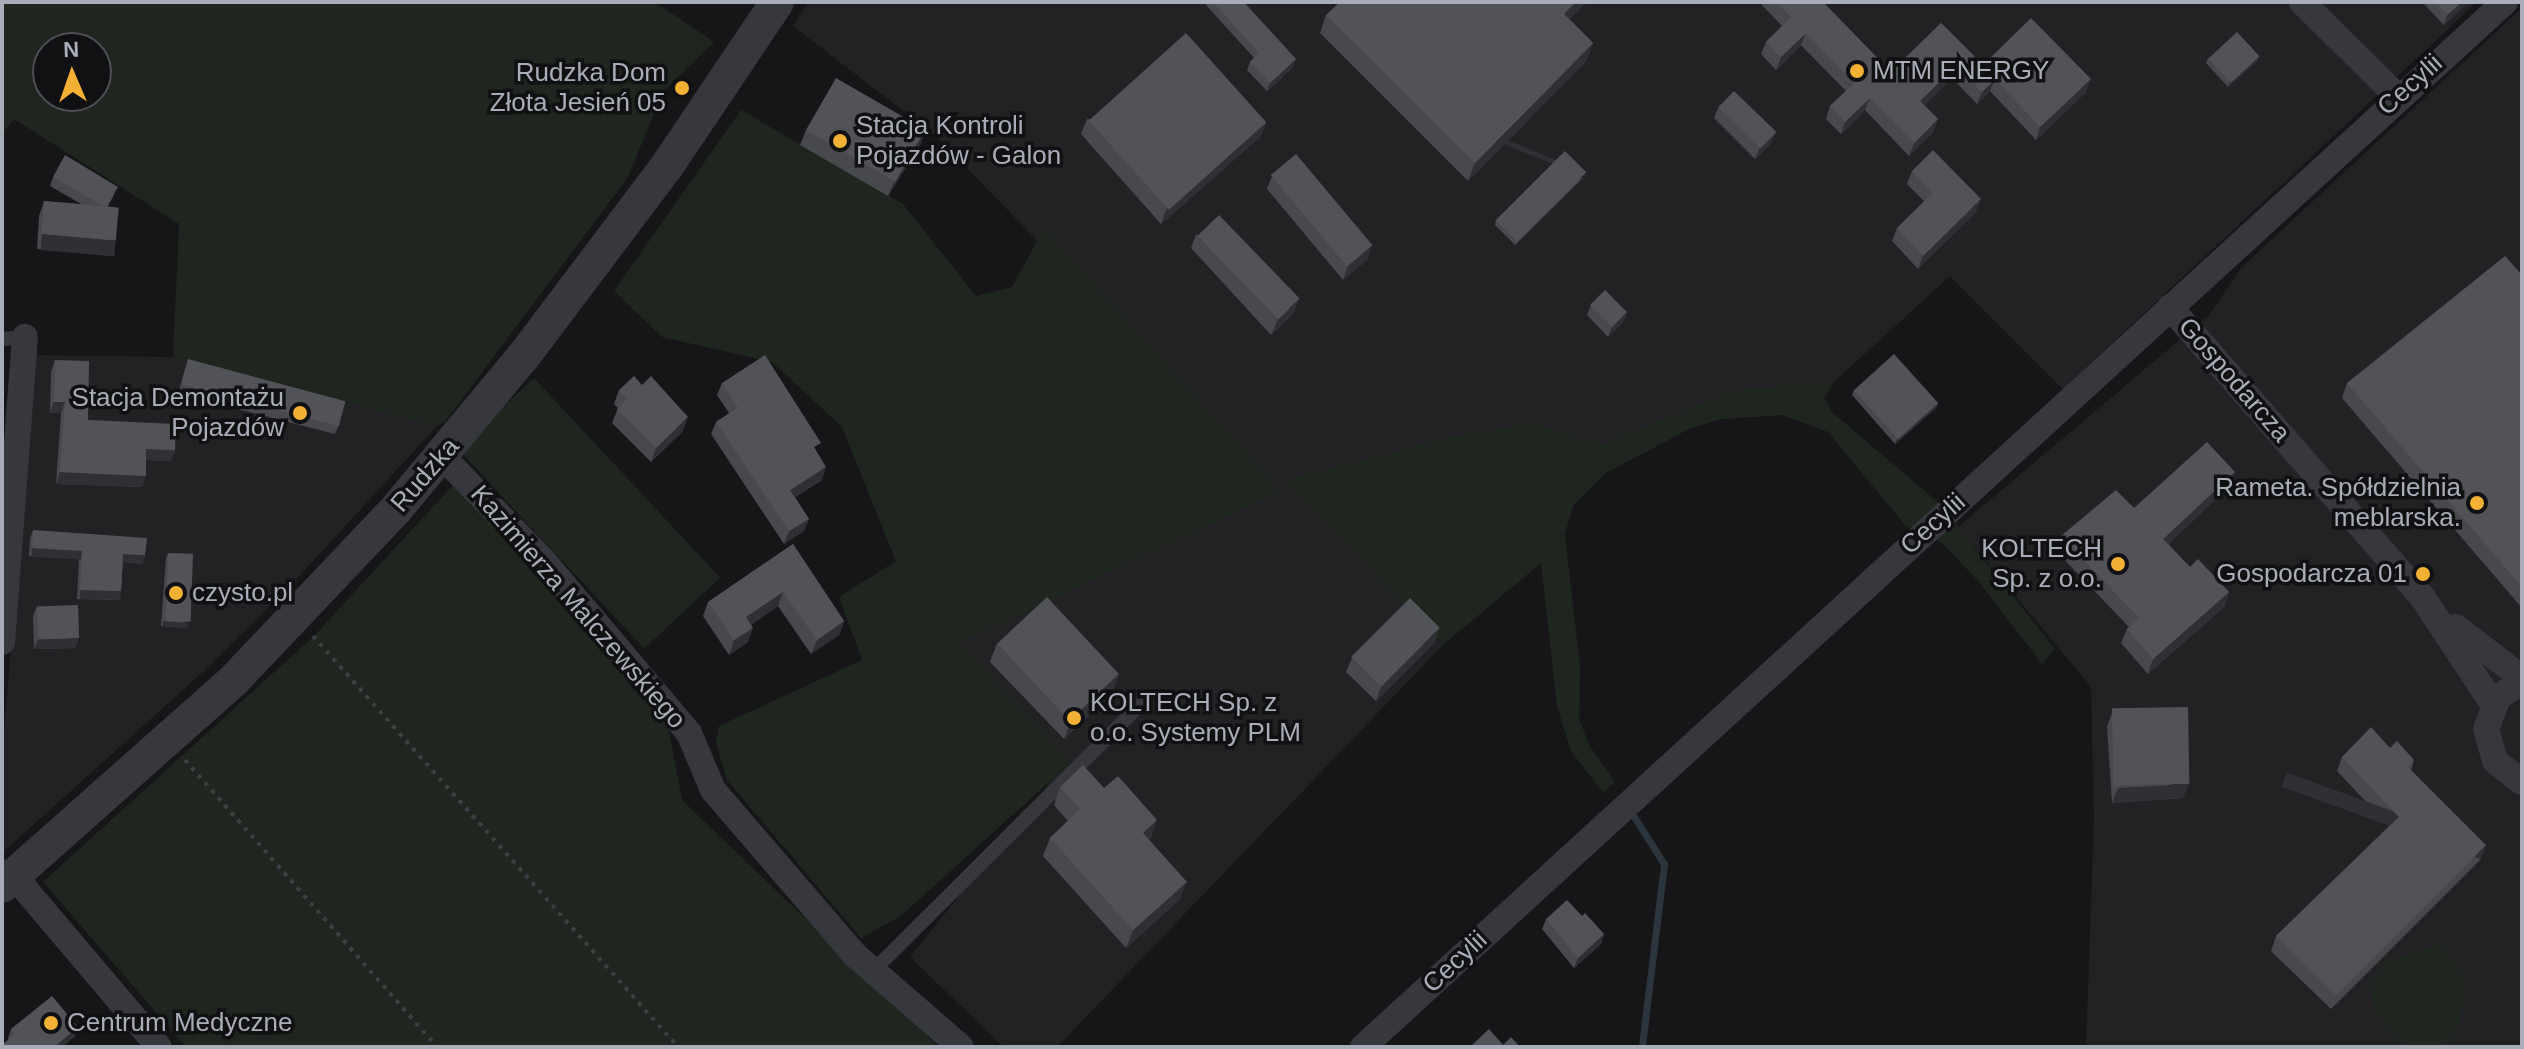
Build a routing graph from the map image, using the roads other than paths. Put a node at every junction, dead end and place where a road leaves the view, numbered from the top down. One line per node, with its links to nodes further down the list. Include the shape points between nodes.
1 (777, 2): 7 (street, Rudzka, via 667,166)
2 (2302, 2): 4 (street)
3 (2505, 2): 4 (street, Cecylii)
4 (2397, 96): 5 (street, Cecylii)
5 (2170, 307): 8 (street, Gospodarcza); 18 (street, Cecylii)
6 (13, 338): 9 (street)
7 (442, 456): 14 (street, Rudzka, via 296,619 168,739); 15 (street, Kazimierza Malczewskiego, via 541,558 689,733 713,790)
8 (2423, 598): 10 (street, Gospodarcza); 12 (street, Gospodarcza)
9 (2, 642)
10 (2522, 679): 12 (street, Gospodarcza)
11 (1145, 700): 15 (lane)
12 (2493, 704): 13 (street, via 2486,729 2491,754 2500,768)
13 (2522, 782)
14 (5, 879): 16 (street, via 25,889)
15 (873, 971): 17 (street, Kazimierza Malczewskiego)
16 (159, 1047)
17 (961, 1047)
18 (1363, 1047)

